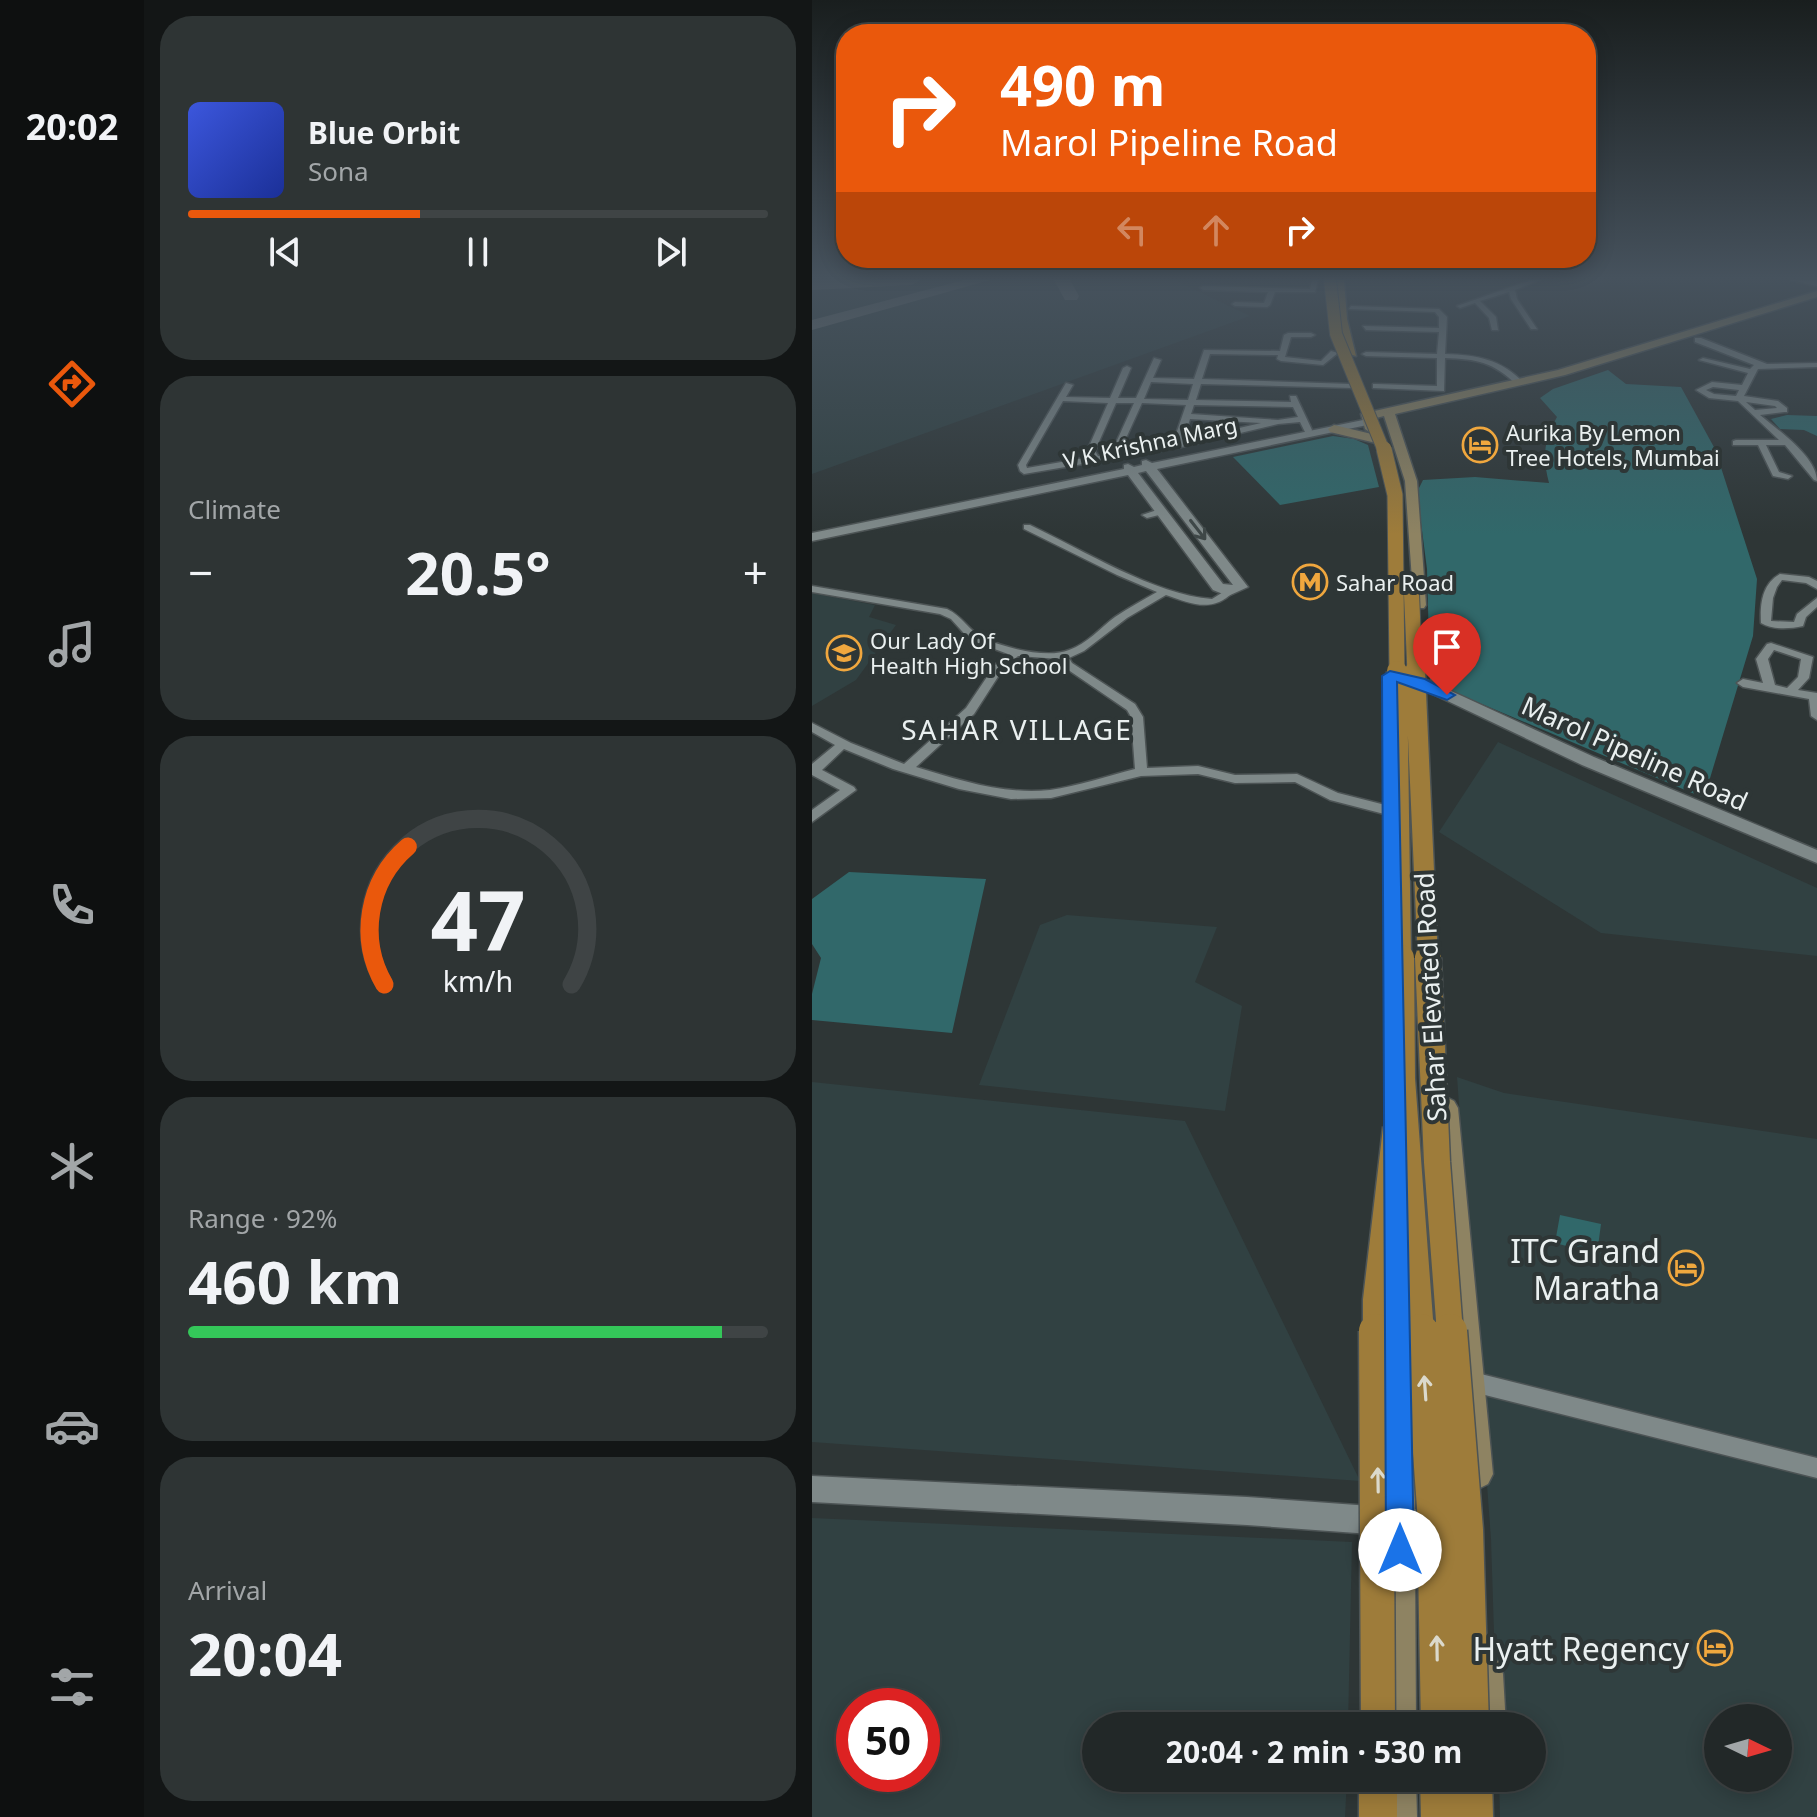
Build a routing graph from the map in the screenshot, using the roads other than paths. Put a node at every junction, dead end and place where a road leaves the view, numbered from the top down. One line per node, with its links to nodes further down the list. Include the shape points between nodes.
1 (1155, 365): 17 (street)
2 (1203, 365): 18 (street)
3 (1297, 365): 21 (street)
4 (1346, 365): 70 (main road, Sahar Elevated Road, bridge, via 1370,409 1395,495)
5 (1357, 365): 79 (main road, Sahar Elevated Road, bridge, via 1399,454 1407,496 1437,1162 1466,1530)
6 (1441, 365): 23 (street, via 1441,389)
7 (1501, 365): 19 (street)
8 (1599, 365): 16 (main road, V K Krishna Marg)
9 (1606, 365): 16 (main road, V K Krishna Marg)
10 (1723, 365): 15 (street)
11 (1760, 365): 13 (street)
12 (1817, 365): 13 (street)
13 (1766, 367): 15 (street)
14 (1127, 368): 27 (street)
15 (1750, 371): 24 (street)
16 (1561, 377): 19 (main road, V K Krishna Marg); 34 (main road, V K Krishna Marg)
17 (1147, 380): 18 (street); 28 (street)
18 (1198, 383): 21 (street); 25 (street)
19 (1520, 383): 34 (main road, V K Krishna Marg)
20 (1069, 385): 26 (street)
21 (1293, 385): 22 (street); 29 (street)
22 (1350, 386)
23 (1376, 386)
24 (1743, 388): 31 (street); 31 (street, via 1701,388)
25 (1192, 397): 28 (street); 29 (street); 32 (street)
26 (1062, 399): 27 (street); 42 (street, via 1022,465 1024,471)
27 (1113, 400): 28 (street); 42 (street, via 1091,451)
28 (1138, 401): 41 (street)
29 (1294, 401): 35 (street)
30 (1775, 403): 31 (street)
31 (1750, 407): 37 (street)
32 (1186, 416): 33 (street); 40 (street)
33 (1278, 422): 35 (street); 40 (street)
34 (1380, 423): 35 (street, V K Krishna Marg); 36 (main road); 36 (street, V K Krishna Marg); 56 (main road, via 1391,495); 57 (main road, via 1415,510)
35 (1305, 425): 40 (street, V K Krishna Marg)
36 (1334, 429): 43 (street, V K Krishna Marg)
37 (1786, 442): 39 (street); 46 (street)
38 (1736, 443): 39 (street)
39 (1761, 443): 45 (street, via 1774,471)
40 (1183, 447): 41 (street); 43 (street, V K Krishna Marg)
41 (1118, 453): 42 (street)
42 (1095, 458)
43 (1148, 466): 44 (street, V K Krishna Marg); 52 (street, one-way to 52, via 1239,582 1241,587)
44 (1130, 470): 48 (street, V K Krishna Marg); 52 (street, via 1154,514)
45 (1788, 476)
46 (1817, 478)
47 (1027, 527): 51 (street)
48 (812, 534)
49 (1817, 586): 53 (street, via 1809,580 1774,581 1765,603 1766,623 1799,624)
50 (812, 589): 54 (street, via 943,611 962,621 979,641)
51 (1166, 591): 52 (street, via 1207,602); 55 (street, via 1082,650)
52 (1228, 592)
53 (1817, 601)
54 (1017, 651): 55 (street); 65 (street, via 999,667 970,711)
55 (1063, 657): 66 (street, via 1131,707 1137,717)
56 (1390, 676): 57 (street, Marol Pipeline Road); 67 (main road)
57 (1420, 682): 69 (street, Marol Pipeline Road, via 1588,761); 71 (main road, via 1424,922)
58 (1743, 683): 59 (street)
59 (1770, 688): 60 (street); 60 (street, via 1762,659 1771,646 1807,657 1803,678)
60 (1790, 692): 61 (street)
61 (1815, 696): 62 (street)
62 (1817, 716)
63 (812, 727): 64 (street)
64 (843, 744): 65 (street); 68 (street, via 815,768 850,790)
65 (906, 769): 66 (street, via 963,786 1033,796 1093,787)
66 (1141, 772): 67 (street, via 1198,770 1235,779 1297,778 1334,797)
67 (1392, 811): 74 (main road)
68 (812, 817)
69 (1817, 857)
70 (1402, 1079): 76 (main road, one-way to 70, bridge, via 1376,1300); 78 (main road, Sahar Elevated Road, one-way to 70, bridge, via 1434,1507)
71 (1473, 1382): 72 (street); 75 (main road)
72 (1817, 1468)
73 (812, 1489): 74 (street)
74 (1401, 1521): 75 (street); 77 (main road)
75 (1480, 1530): 80 (main road)
76 (1378, 1712)
77 (1399, 1712)
78 (1438, 1712)
79 (1472, 1712)
80 (1488, 1712)
81 (1378, 1792): 86 (main road)
82 (1399, 1792): 87 (main road)
83 (1439, 1792): 88 (main road)
84 (1473, 1792): 89 (main road)
85 (1490, 1792): 90 (main road)
86 (1378, 1817)
87 (1399, 1817)
88 (1440, 1817)
89 (1474, 1817)
90 (1491, 1817)

